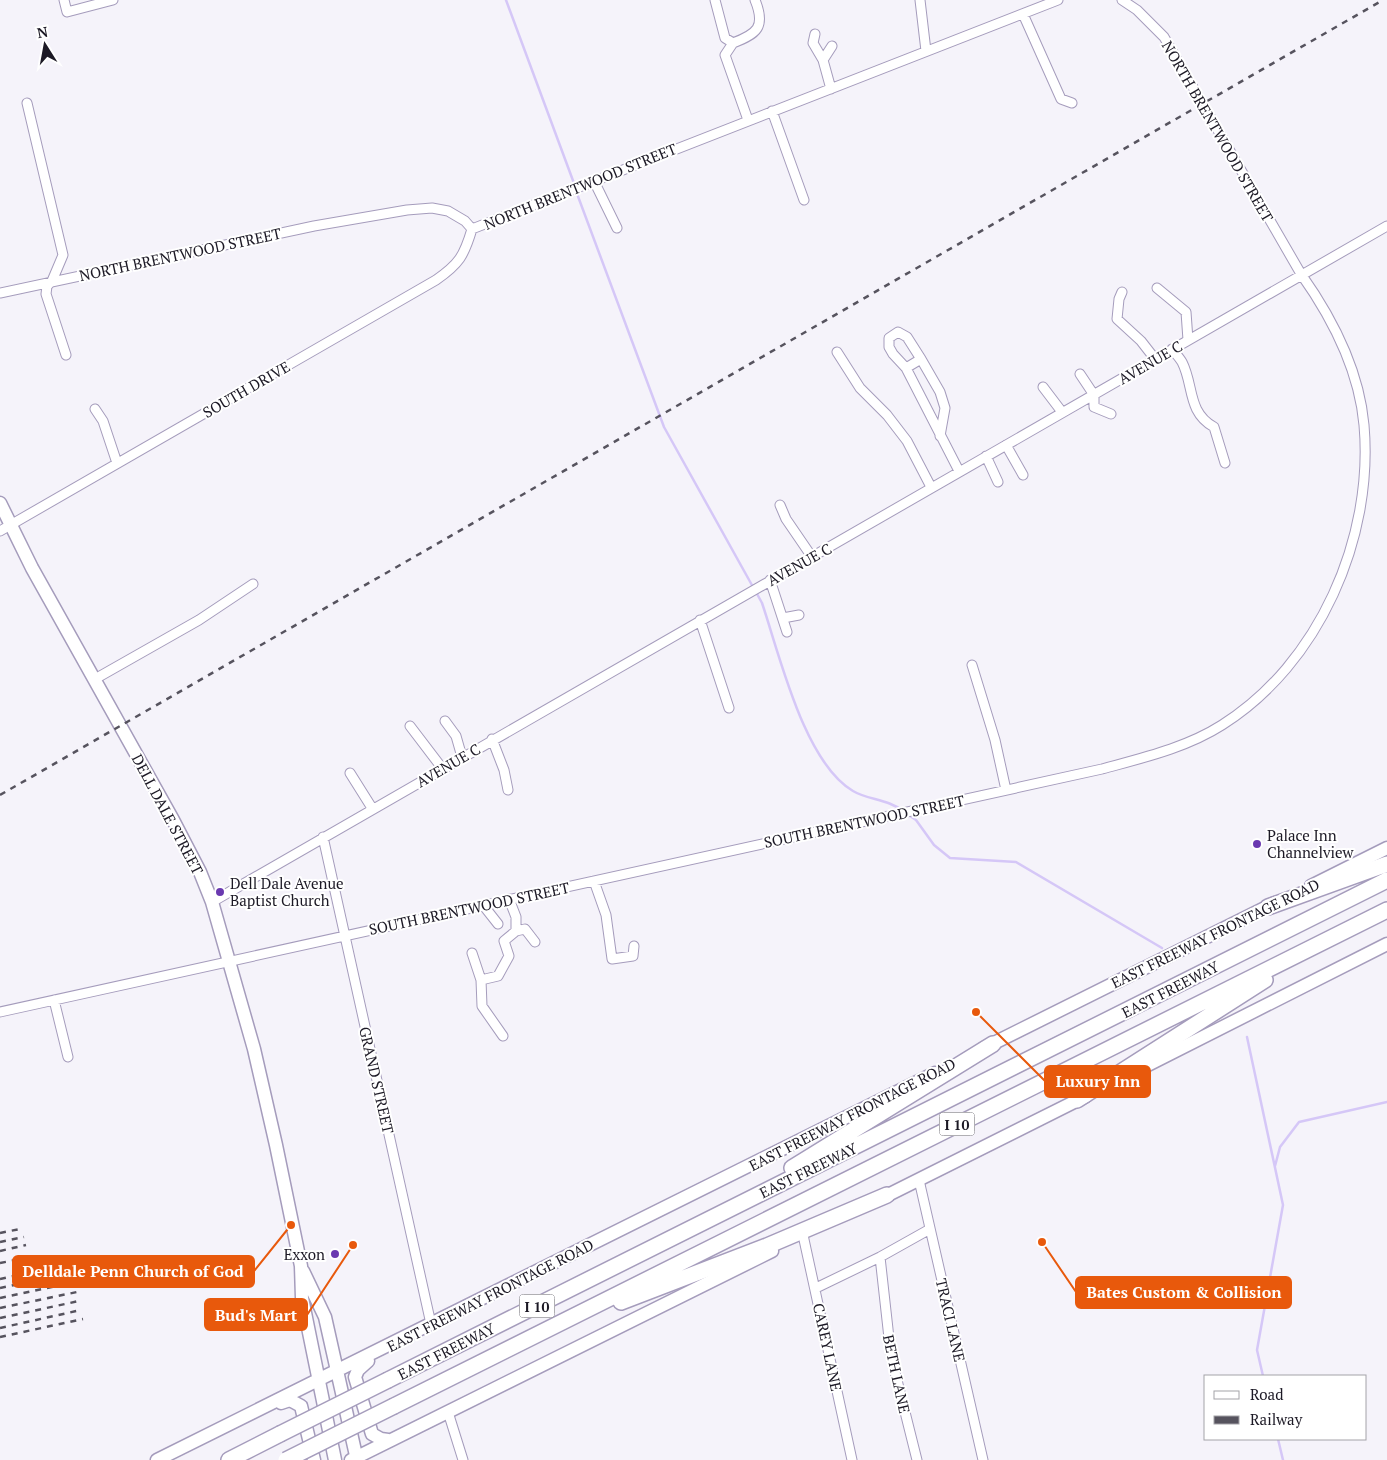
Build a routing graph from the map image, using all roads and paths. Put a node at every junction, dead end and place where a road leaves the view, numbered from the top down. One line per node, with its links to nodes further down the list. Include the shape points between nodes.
1 (64, 0): 2 (street, via 66,12)
2 (113, 0)
3 (715, 0): 10 (street, via 725,38)
4 (755, 0): 10 (street, via 758,28 752,35)
5 (920, 0): 12 (street)
6 (1058, 0): 8 (street, NORTH BRENTWOOD STREET)
7 (1122, 0): 24 (street, NORTH BRENTWOOD STREET, via 1137,10 1164,38)
8 (1023, 14): 12 (street, NORTH BRENTWOOD STREET); 16 (street, via 1061,99)
9 (815, 34): 13 (street, via 813,43)
10 (733, 43): 18 (street, via 725,55)
11 (832, 46): 13 (street)
12 (926, 51): 14 (street, NORTH BRENTWOOD STREET)
13 (822, 60): 14 (street)
14 (831, 88): 17 (street, NORTH BRENTWOOD STREET)
15 (27, 103): 25 (street, via 63,255)
16 (1072, 103)
17 (772, 111): 18 (street, NORTH BRENTWOOD STREET); 20 (street)
18 (748, 120): 19 (street, NORTH BRENTWOOD STREET)
19 (594, 180): 22 (street); 23 (street, NORTH BRENTWOOD STREET)
20 (804, 200)
21 (1387, 226): 24 (street, AVENUE C)
22 (617, 228)
23 (472, 229): 25 (street, NORTH BRENTWOOD STREET, via 466,221 448,211 432,208 407,210 314,226); 45 (street, SOUTH DRIVE, via 465,253 451,270 436,280)
24 (1301, 274): 29 (street, AVENUE C); 71 (street, SOUTH BRENTWOOD STREET, via 1336,328 1353,374 1364,425 1363,480 1357,522 1343,570 1322,615 1277,679 1212,732 1177,747 1123,763)
25 (52, 281): 28 (street, NORTH BRENTWOOD STREET); 32 (street, via 46,294)
26 (1157, 288): 29 (street, via 1186,312)
27 (1122, 292): 34 (street, via 1118,299 1117,319 1142,341)
28 (0, 293)
29 (1188, 340): 30 (street, AVENUE C)
30 (1172, 349): 34 (street, AVENUE C); 46 (street, via 1182,363 1193,402 1202,420 1214,427)
31 (837, 352): 50 (street, via 860,388 887,415 906,441)
32 (66, 355)
33 (921, 359): 35 (street); 35 (street, via 907,337 898,332 891,335 889,347); 42 (street, via 940,392 945,408)
34 (1155, 359): 38 (street, AVENUE C)
35 (906, 368): 42 (street)
36 (1080, 374): 38 (street)
37 (1043, 387): 40 (street)
38 (1094, 394): 40 (street, AVENUE C); 41 (street, via 1094,407)
39 (95, 410): 45 (street, via 103,421)
40 (1062, 412): 43 (street, AVENUE C)
41 (1111, 414)
42 (940, 436): 47 (street)
43 (1006, 444): 44 (street, AVENUE C); 48 (street)
44 (986, 456): 47 (street, AVENUE C); 49 (street)
45 (117, 463): 53 (street, SOUTH DRIVE)
46 (1225, 463)
47 (959, 471): 50 (street, AVENUE C)
48 (1023, 476)
49 (998, 482)
50 (931, 487): 54 (street, AVENUE C)
51 (0, 504): 53 (main road, DELL DALE STREET)
52 (780, 505): 54 (street)
53 (5, 528): 62 (main road, DELL DALE STREET)
54 (812, 557): 55 (street, AVENUE C)
55 (770, 580): 58 (street); 59 (street, AVENUE C)
56 (253, 584): 62 (street, via 199,620)
57 (799, 615): 58 (street)
58 (782, 618): 60 (street)
59 (700, 620): 63 (street); 66 (street, AVENUE C)
60 (788, 632)
61 (972, 664): 71 (street)
62 (95, 679): 79 (main road, DELL DALE STREET, via 173,820)
63 (729, 708)
64 (445, 721): 67 (street, via 456,736)
65 (410, 726): 68 (street)
66 (492, 740): 67 (street, AVENUE C); 70 (street)
67 (462, 757): 68 (street, AVENUE C)
68 (442, 768): 72 (street, AVENUE C)
69 (350, 773): 72 (street)
70 (508, 790)
71 (1006, 790): 77 (street, SOUTH BRENTWOOD STREET)
72 (372, 808): 73 (street, AVENUE C)
73 (323, 837): 79 (street, AVENUE C); 86 (street, GRAND STREET)
74 (1387, 848): 81 (main road, EAST FREEWAY FRONTAGE ROAD)
75 (1387, 864): 81 (highway)
76 (1387, 880): 100 (highway, EAST FREEWAY / I 10)
77 (594, 881): 78 (street, SOUTH BRENTWOOD STREET); 89 (street, via 606,915 612,959 633,956)
78 (509, 899): 80 (street, SOUTH BRENTWOOD STREET); 84 (street, via 516,917)
79 (212, 902): 91 (main road, DELL DALE STREET)
80 (483, 905): 83 (street); 86 (street, SOUTH BRENTWOOD STREET)
81 (1268, 907): 96 (main road, EAST FREEWAY FRONTAGE ROAD)
82 (1387, 910): 85 (highway, EAST FREEWAY / I 10)
83 (498, 924)
84 (516, 931): 87 (street, via 525,929); 92 (street, via 504,941 509,956 498,976)
85 (1340, 934): 98 (highway); 109 (highway, EAST FREEWAY / I 10)
86 (345, 936): 91 (street, SOUTH BRENTWOOD STREET); 107 (street, GRAND STREET)
87 (535, 942)
88 (1387, 944): 98 (main road)
89 (634, 946)
90 (472, 953): 92 (street)
91 (229, 961): 93 (street, SOUTH BRENTWOOD STREET); 105 (main road, DELL DALE STREET, via 254,1049)
92 (481, 980): 95 (street, via 482,1006)
93 (54, 1000): 94 (street, SOUTH BRENTWOOD STREET); 97 (street)
94 (0, 1012)
95 (503, 1036)
96 (993, 1044): 100 (highway, via 796,1164); 107 (main road, EAST FREEWAY FRONTAGE ROAD)
97 (68, 1057)
98 (1076, 1100): 99 (main road)
99 (919, 1180): 101 (main road); 102 (street, TRACI LANE)
100 (763, 1191): 115 (highway, EAST FREEWAY / I 10, bridge)
101 (888, 1195): 103 (main road); 109 (highway)
102 (930, 1229): 104 (street); 126 (street, TRACI LANE)
103 (803, 1235): 106 (street, CAREY LANE); 113 (main road)
104 (880, 1257): 106 (street); 125 (street, BETH LANE, via 889,1349)
105 (301, 1266): 110 (main road, DELL DALE STREET, via 325,1317); 111 (main road, DELL DALE STREET, via 302,1298)
106 (816, 1288): 124 (street, CAREY LANE)
107 (431, 1324): 108 (main road, EAST FREEWAY FRONTAGE ROAD)
108 (414, 1333): 110 (main road, EAST FREEWAY FRONTAGE ROAD); 114 (main road, via 404,1343 364,1363 356,1377 372,1434)
109 (527, 1340): 120 (highway, EAST FREEWAY / I 10, bridge)
110 (337, 1372): 111 (main road, EAST FREEWAY FRONTAGE ROAD); 116 (main road, DELL DALE STREET)
111 (318, 1381): 112 (main road, EAST FREEWAY FRONTAGE ROAD); 122 (main road, DELL DALE STREET)
112 (270, 1406): 117 (main road); 121 (main road, via 290,1400 301,1406)
113 (448, 1412): 114 (main road); 123 (street)
114 (388, 1440): 116 (main road)
115 (248, 1450): 118 (highway); 119 (highway, EAST FREEWAY / I 10)
116 (355, 1459)
117 (157, 1460)
118 (220, 1460)
119 (229, 1460)
120 (286, 1460)
121 (314, 1460)
122 (334, 1460)
123 (463, 1460)
124 (852, 1460)
125 (917, 1460)
126 (983, 1460)

